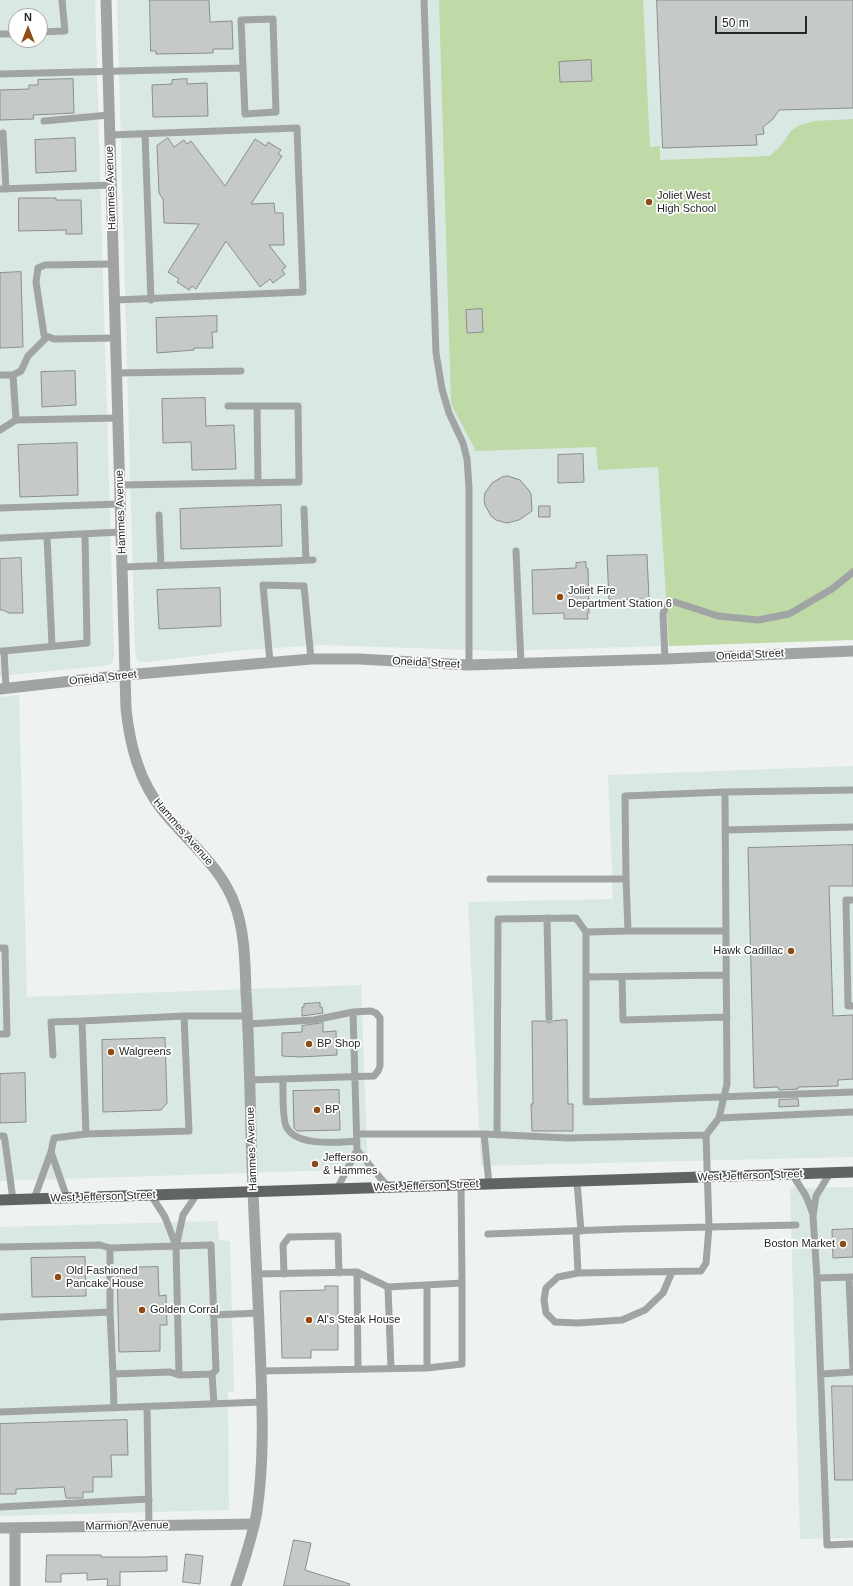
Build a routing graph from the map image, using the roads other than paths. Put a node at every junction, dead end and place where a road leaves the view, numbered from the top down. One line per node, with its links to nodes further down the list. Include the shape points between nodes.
1 (62, 0): 4 (lane, via 65,31)
2 (106, 0): 6 (street, Hammes Avenue)
3 (424, 0): 50 (lane, via 436,353 449,413 467,458 469,487)
4 (48, 32)
5 (243, 68): 5 (lane, via 245,114 276,112 273,19 241,20); 6 (lane)
6 (108, 71): 7 (lane); 8 (street, Hammes Avenue)
7 (0, 74)
8 (109, 115): 9 (lane); 12 (street, Hammes Avenue)
9 (44, 120)
10 (3, 133): 14 (lane)
11 (145, 134): 12 (lane); 17 (lane); 17 (lane, via 297,128 303,292)
12 (110, 135): 13 (street, Hammes Avenue)
13 (111, 185): 14 (lane); 15 (street, Hammes Avenue)
14 (3, 189)
15 (113, 264): 16 (street, Hammes Avenue); 18 (lane, via 46,265 38,268 36,282 41,320 44,335)
16 (114, 300): 17 (lane); 19 (street, Hammes Avenue)
17 (151, 300)
18 (48, 337): 19 (lane); 23 (lane, via 28,356 21,371)
19 (116, 338): 21 (street, Hammes Avenue)
20 (241, 370): 21 (lane)
21 (117, 373): 26 (street, Hammes Avenue)
22 (0, 375): 23 (lane)
23 (13, 375): 27 (lane)
24 (228, 406): 25 (lane)
25 (257, 406): 29 (lane); 29 (lane, via 298,406 300,482)
26 (118, 418): 27 (lane); 30 (street, Hammes Avenue)
27 (16, 420): 28 (lane)
28 (0, 430)
29 (258, 483): 30 (lane)
30 (120, 485): 31 (street, Hammes Avenue)
31 (120, 504): 32 (lane); 35 (street, Hammes Avenue)
32 (0, 508)
33 (304, 509): 40 (lane, via 310,560)
34 (159, 515): 40 (lane)
35 (121, 532): 36 (lane); 41 (street, Hammes Avenue)
36 (85, 534): 37 (lane); 43 (lane, via 87,643)
37 (47, 536): 38 (lane); 43 (lane)
38 (0, 538)
39 (516, 551): 49 (lane)
40 (161, 566): 41 (lane)
41 (122, 567): 51 (street, Hammes Avenue)
42 (853, 572): 47 (lane, via 832,589 789,614 758,620 718,616 675,602 669,603 663,614)
43 (52, 646): 45 (lane)
44 (853, 650): 47 (street, Oneida Street)
45 (2, 651): 52 (lane)
46 (311, 659): 48 (street, Oneida Street); 48 (lane, via 304,586 263,585); 50 (street, Oneida Street)
47 (665, 659): 49 (street, Oneida Street)
48 (270, 662): 51 (street, Oneida Street)
49 (521, 664): 50 (street, Oneida Street)
50 (469, 665)
51 (126, 675): 52 (street, Oneida Street); 74 (street, Hammes Avenue, via 126,709 130,741 145,784 164,812 216,871 235,903 242,932)
52 (3, 689)
53 (853, 790): 54 (lane)
54 (725, 792): 56 (lane); 58 (lane, via 625,796)
55 (853, 827): 56 (lane)
56 (725, 830): 62 (lane)
57 (490, 879): 58 (lane)
58 (626, 879): 61 (lane)
59 (853, 900): 69 (lane, via 846,900 848,1006)
60 (547, 918): 63 (lane, via 576,918); 73 (lane); 87 (lane, via 498,919)
61 (628, 931): 62 (lane); 63 (lane)
62 (726, 931): 65 (lane)
63 (586, 932): 66 (lane)
64 (0, 948): 68 (lane, via 5,948)
65 (726, 975): 67 (lane); 72 (lane)
66 (586, 977): 67 (lane); 82 (lane, via 586,1102)
67 (622, 977): 72 (lane, via 623,1020)
68 (3, 1000): 76 (lane, via 7,1034)
69 (853, 1006)
70 (353, 1012): 74 (lane, via 314,1020); 78 (lane); 78 (lane, via 371,1011 380,1018 378,1071 374,1076)
71 (184, 1016): 74 (lane); 75 (lane); 85 (lane, via 189,1131)
72 (727, 1017): 82 (lane, via 727,1084)
73 (549, 1018)
74 (248, 1020): 80 (street, Hammes Avenue)
75 (82, 1021): 77 (lane, via 51,1022); 85 (lane)
76 (0, 1034)
77 (53, 1055)
78 (355, 1078): 79 (lane); 90 (lane)
79 (283, 1079): 80 (lane); 90 (lane, via 286,1128 292,1133 316,1142)
80 (250, 1080): 102 (street, Hammes Avenue)
81 (853, 1092): 82 (lane)
82 (724, 1097): 84 (lane)
83 (853, 1112): 84 (lane)
84 (719, 1118): 88 (lane)
85 (86, 1134): 92 (lane, via 54,1138)
86 (484, 1134): 87 (lane); 90 (lane); 98 (lane)
87 (497, 1135): 88 (lane, via 568,1138)
88 (706, 1135): 96 (lane)
89 (0, 1136): 108 (lane, via 4,1136 6,1141)
90 (357, 1138): 91 (lane)
91 (358, 1150): 100 (lane); 101 (lane)
92 (51, 1152): 105 (lane); 106 (lane)
93 (853, 1172): 94 (main road, West Jefferson Street)
94 (830, 1173): 95 (main road, West Jefferson Street); 109 (lane, via 816,1196)
95 (792, 1174): 96 (main road, West Jefferson Street); 109 (lane, via 806,1196)
96 (707, 1178): 97 (main road, West Jefferson Street); 111 (lane)
97 (577, 1182): 98 (main road, West Jefferson Street); 112 (lane)
98 (489, 1184): 99 (main road, West Jefferson Street)
99 (461, 1185): 100 (main road, West Jefferson Street); 125 (lane)
100 (388, 1187): 101 (main road, West Jefferson Street)
101 (337, 1189): 102 (main road, West Jefferson Street)
102 (253, 1192): 103 (main road, West Jefferson Street); 121 (street, Hammes Avenue)
103 (198, 1194): 104 (main road, West Jefferson Street); 114 (lane, via 183,1216)
104 (151, 1195): 105 (main road, West Jefferson Street); 114 (lane, via 165,1217)
105 (67, 1198): 106 (main road, West Jefferson Street)
106 (34, 1199): 108 (main road, West Jefferson Street)
107 (0, 1200): 108 (main road, West Jefferson Street)
108 (13, 1200)
109 (813, 1216): 123 (lane)
110 (796, 1226): 111 (lane)
111 (709, 1227): 112 (lane); 118 (lane, via 706,1263 701,1271)
112 (579, 1231): 113 (lane); 120 (lane)
113 (488, 1234)
114 (176, 1246): 116 (lane); 130 (lane, via 211,1245); 141 (lane)
115 (0, 1247): 116 (lane, via 100,1245)
116 (110, 1248): 128 (lane)
117 (357, 1272): 119 (lane); 127 (lane); 135 (lane)
118 (672, 1272): 120 (lane); 120 (lane, via 663,1293 645,1310 622,1320 556,1322 546,1313 546,1288 558,1277)
119 (339, 1273): 122 (lane); 122 (lane, via 338,1236 289,1237 283,1245)
120 (578, 1273)
121 (257, 1274): 122 (lane); 129 (street, Hammes Avenue)
122 (284, 1274)
123 (817, 1278): 124 (lane); 140 (lane)
124 (851, 1278): 134 (lane)
125 (462, 1283): 126 (lane); 133 (lane, via 462,1364)
126 (427, 1286): 127 (lane); 133 (lane)
127 (388, 1287): 132 (lane)
128 (110, 1312): 131 (lane); 138 (lane)
129 (258, 1313): 130 (lane); 136 (street, Hammes Avenue)
130 (213, 1315): 139 (lane, via 216,1370)
131 (0, 1317)
132 (391, 1368): 133 (lane); 135 (lane)
133 (427, 1368)
134 (853, 1368)
135 (358, 1369): 136 (lane)
136 (261, 1371): 142 (street, Hammes Avenue)
137 (853, 1372): 140 (lane)
138 (113, 1374): 141 (lane, via 170,1372); 145 (lane)
139 (212, 1374): 141 (lane); 143 (lane)
140 (821, 1374): 153 (lane, via 827,1545)
141 (179, 1375)
142 (262, 1402): 143 (lane); 149 (street, Hammes Avenue, via 262,1461)
143 (214, 1404): 144 (lane)
144 (147, 1407): 145 (lane); 147 (lane)
145 (114, 1408): 146 (lane)
146 (0, 1412)
147 (149, 1499): 148 (lane); 150 (lane)
148 (0, 1507)
149 (254, 1524): 150 (street, Marmion Avenue); 155 (street, Hammes Avenue)
150 (150, 1526): 152 (street, Marmion Avenue)
151 (0, 1528): 152 (street, Marmion Avenue)
152 (15, 1528): 154 (street)
153 (853, 1544)
154 (15, 1586)
155 (236, 1586)

